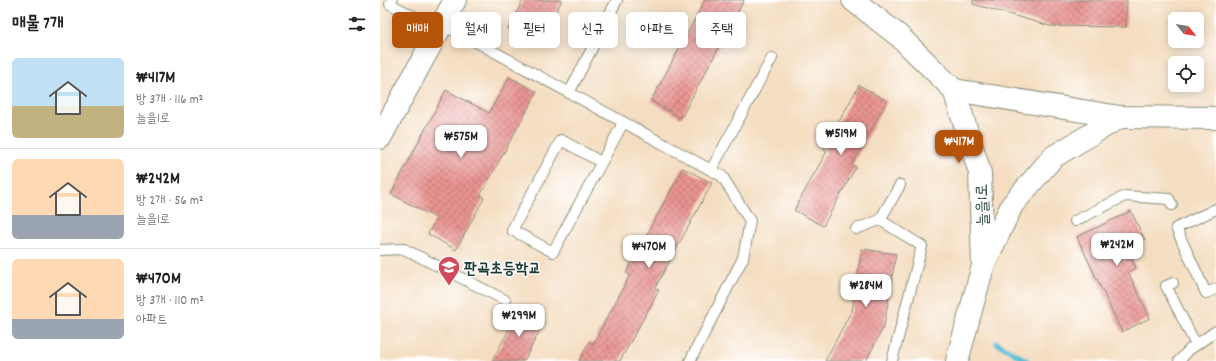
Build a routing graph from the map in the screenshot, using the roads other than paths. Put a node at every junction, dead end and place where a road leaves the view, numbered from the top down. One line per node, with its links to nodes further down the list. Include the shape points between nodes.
1 (455, 0): 6 (main road)
2 (617, 0): 11 (lane)
3 (853, 0): 10 (main road, 늘을1로, via 899,36)
4 (388, 1): 5 (lane)
5 (407, 12)
6 (443, 22)
7 (443, 27): 11 (lane, via 458,32)
8 (429, 48): 17 (main road)
9 (772, 58): 19 (lane)
10 (954, 90): 12 (main road); 27 (main road, 늘을1로, via 980,173)
11 (569, 93): 15 (lane)
12 (1120, 117): 13 (main road); 27 (main road, via 1053,157 1012,205)
13 (1188, 118): 14 (main road); 16 (main road)
14 (1216, 118)
15 (623, 123): 18 (lane); 19 (lane)
16 (1216, 124)
17 (380, 138)
18 (602, 162): 18 (lane, via 553,252 512,230 561,140)
19 (711, 170): 33 (lane, via 722,176 750,221 743,258)
20 (900, 185): 23 (lane)
21 (1172, 205): 24 (lane, via 1169,199 1125,196)
22 (1216, 209): 29 (lane, via 1176,228 1206,293)
23 (880, 220): 25 (lane); 34 (lane, via 922,246)
24 (1075, 221)
25 (856, 229)
26 (380, 250): 30 (lane, via 404,248)
27 (983, 266): 35 (main road, 늘을1로)
28 (1173, 283): 32 (lane, via 1166,286)
29 (1216, 289)
30 (505, 300)
31 (1216, 331): 32 (lane)
32 (1196, 345): 36 (lane)
33 (690, 361)
34 (892, 361)
35 (957, 361)
36 (1179, 361)

